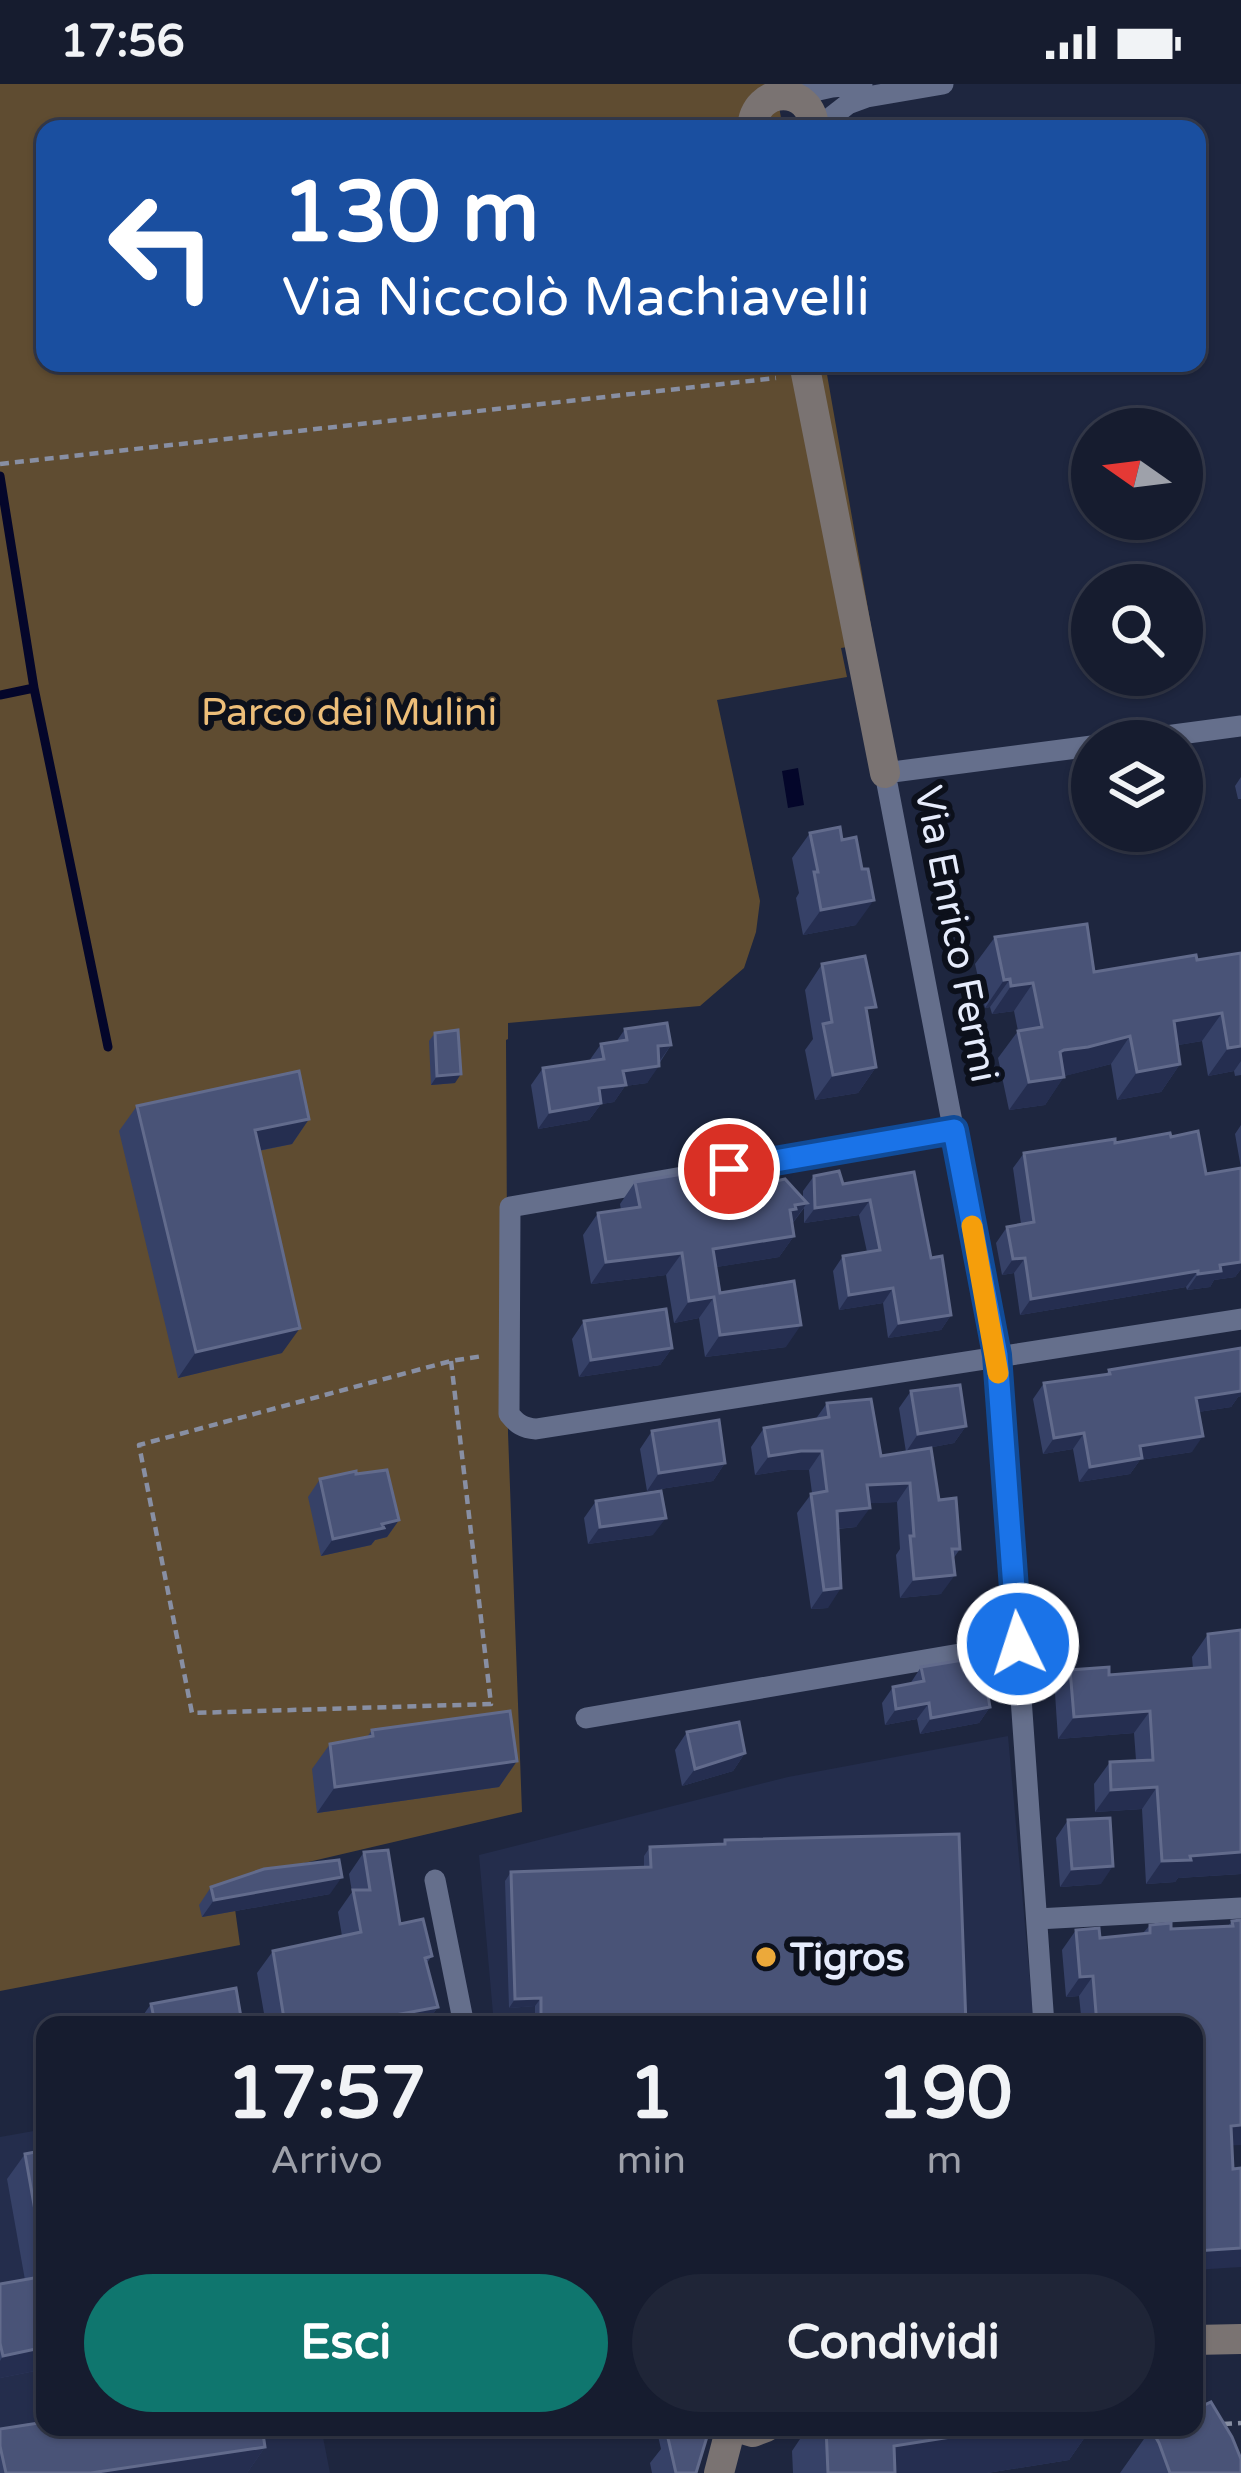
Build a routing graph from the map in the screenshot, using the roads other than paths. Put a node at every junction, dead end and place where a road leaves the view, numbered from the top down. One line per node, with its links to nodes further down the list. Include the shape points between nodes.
1 (862, 84): 3 (street)
2 (944, 84): 5 (street, via 867,97)
3 (766, 99): 4 (street, via 812,110)
4 (814, 120)
5 (827, 120)
6 (791, 372): 10 (street, Via Enrico Fermi)
7 (1241, 726): 8 (street)
8 (1203, 731)
9 (1071, 749): 10 (street)
10 (885, 773): 11 (street, Via Enrico Fermi)
11 (954, 1130): 13 (street, Via Enrico Fermi); 13 (street, via 510,1207 509,1414 536,1429)
12 (1241, 1318): 13 (street)
13 (997, 1358): 14 (street, Via Enrico Fermi)
14 (1018, 1644): 15 (street); 18 (street, Via Enrico Fermi)
15 (586, 1718)
16 (435, 1880): 19 (street)
17 (1241, 1908): 18 (street)
18 (1037, 1918): 20 (street, Via Enrico Fermi)
19 (462, 2016)
20 (1043, 2016)
21 (1203, 2339): 22 (street)
22 (1241, 2339)

